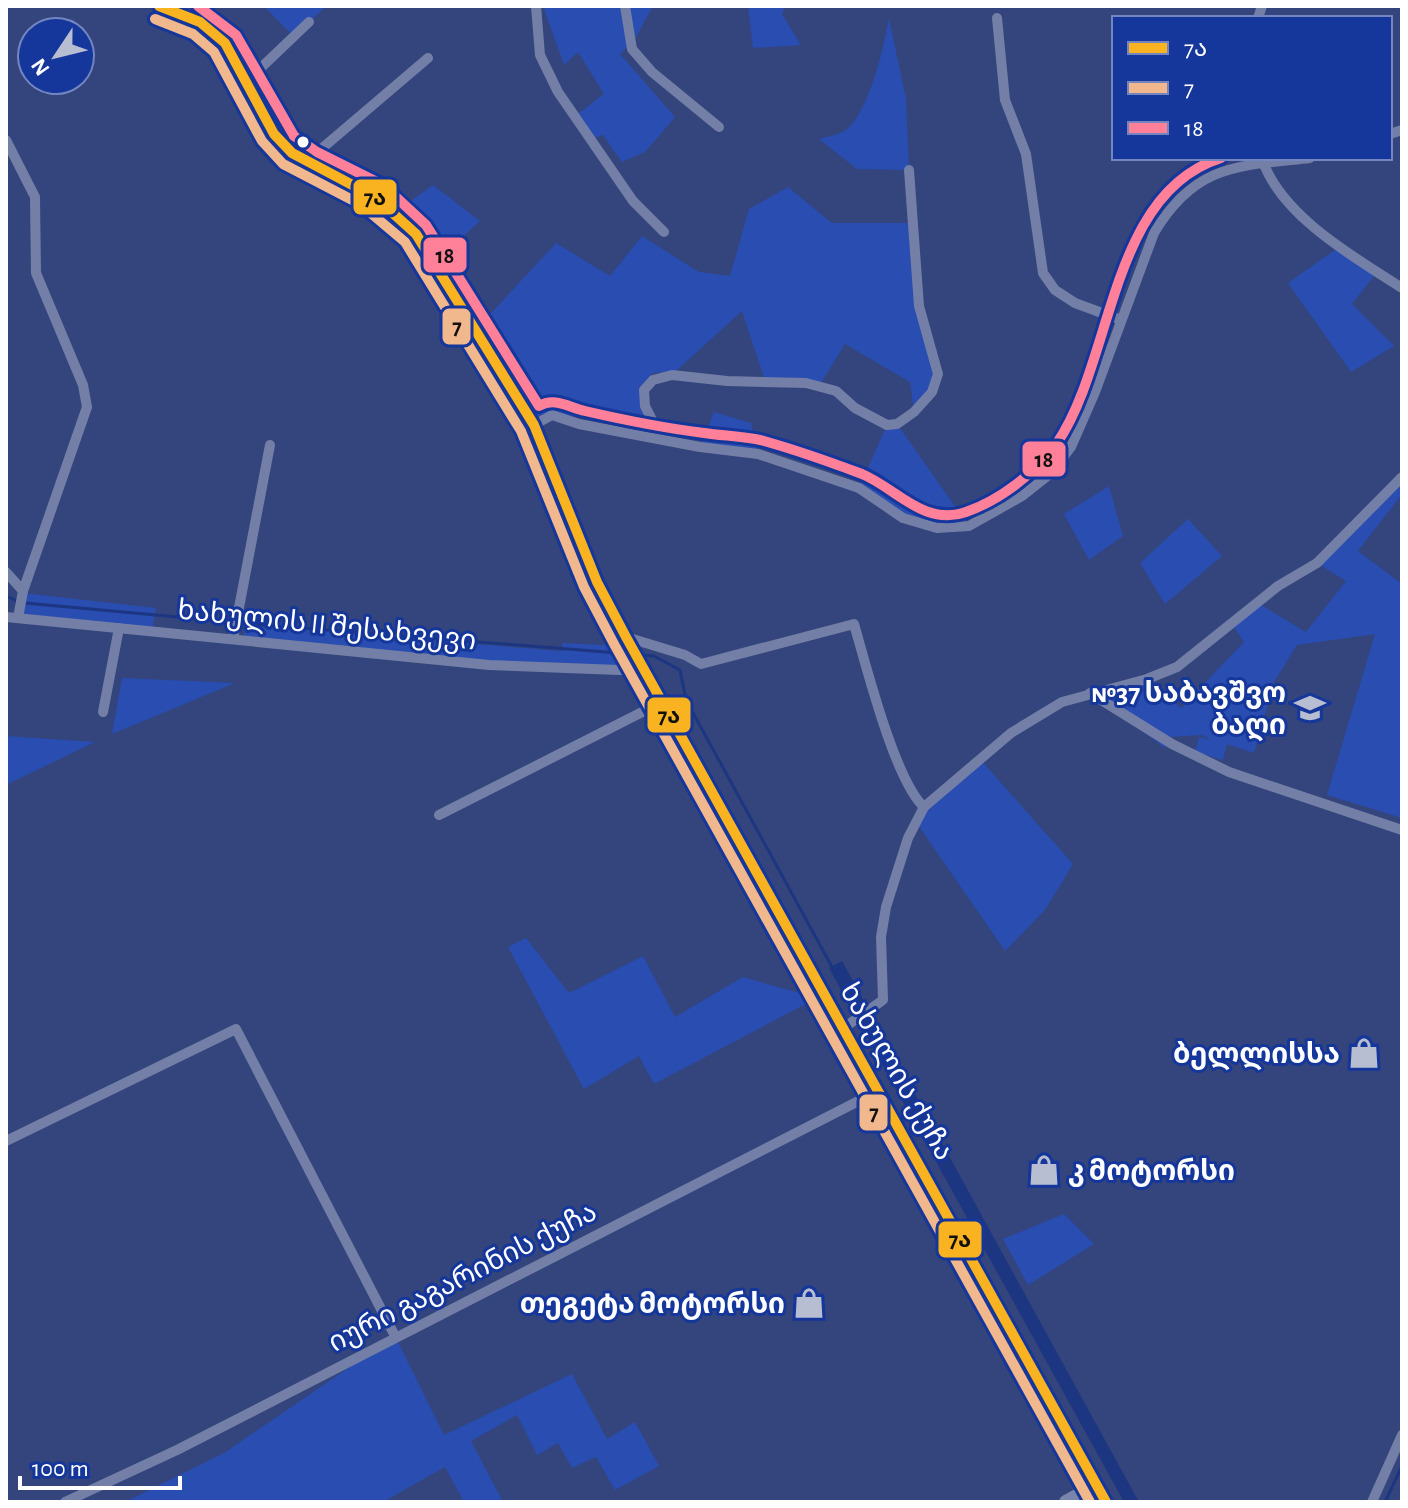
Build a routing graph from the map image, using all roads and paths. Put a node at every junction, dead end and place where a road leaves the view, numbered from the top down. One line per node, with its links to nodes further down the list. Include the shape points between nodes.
1 (159, 6): 7 (street, via 213,28 230,47)
2 (536, 6): 13 (street, via 540,55 558,92 633,201)
3 (625, 6): 8 (street, via 632,49)
4 (997, 18): 15 (street, via 1005,100 1026,154 1043,273 1055,290 1075,303)
5 (309, 22): 7 (street)
6 (428, 58): 11 (street)
7 (247, 81): 11 (street, via 283,146)
8 (719, 127)
9 (6, 140): 21 (street, via 35,197 36,273 83,385 87,407)
10 (1262, 160): 14 (street, via 1277,191 1339,247); 15 (street, via 1210,177 1168,209)
11 (306, 162): 16 (street, via 397,211)
12 (909, 170): 17 (street, via 919,306 938,374 923,402 897,424 887,425 836,391 806,383 672,375 653,380 644,390 645,406)
13 (664, 232)
14 (1402, 288)
15 (1121, 320): 17 (street, via 1071,447 1051,473 1022,496 969,526 937,528 903,518 859,488 758,454)
16 (534, 425): 17 (street, via 552,415); 26 (street, via 597,582)
17 (661, 438)
18 (270, 445): 25 (street)
19 (1402, 477): 28 (street, via 1317,563 1267,594 1177,667)
20 (6, 572): 21 (street)
21 (23, 592): 23 (street)
22 (6, 617): 23 (street, ხახულის II შესახვევი)
23 (18, 618): 24 (street, ხახულის II შესახვევი)
24 (119, 628): 25 (street, ხახულის II შესახვევი); 30 (street)
25 (233, 639): 27 (street, ხახულის II შესახვევი, via 489,665)
26 (628, 641): 27 (street, ხახულის ქუჩა); 31 (street, via 701,664 854,624 903,773)
27 (644, 669): 29 (street, ხახულის ქუჩა)
28 (1090, 693): 31 (street, via 1062,702 1011,733); 33 (street, via 1229,772)
29 (662, 702): 32 (street); 34 (street, ხახულის ქუჩა)
30 (103, 712)
31 (924, 807): 34 (street, via 886,907 881,937 883,1000)
32 (439, 815)
33 (1402, 830)
34 (845, 1027): 35 (street, ხახულის ქუჩა)
35 (880, 1090): 37 (street, იური გაგარინის ქუჩა); 39 (street, ხახულის ქუჩა)
36 (6, 1141): 37 (street, via 236,1029)
37 (395, 1336): 40 (street, იური გაგარინის ქუჩა)
38 (1402, 1435): 43 (street)
39 (1097, 1485): 41 (street); 42 (street, ხახულის ქუჩა)
40 (65, 1502)
41 (1066, 1502)
42 (1105, 1502)
43 (1372, 1502)

